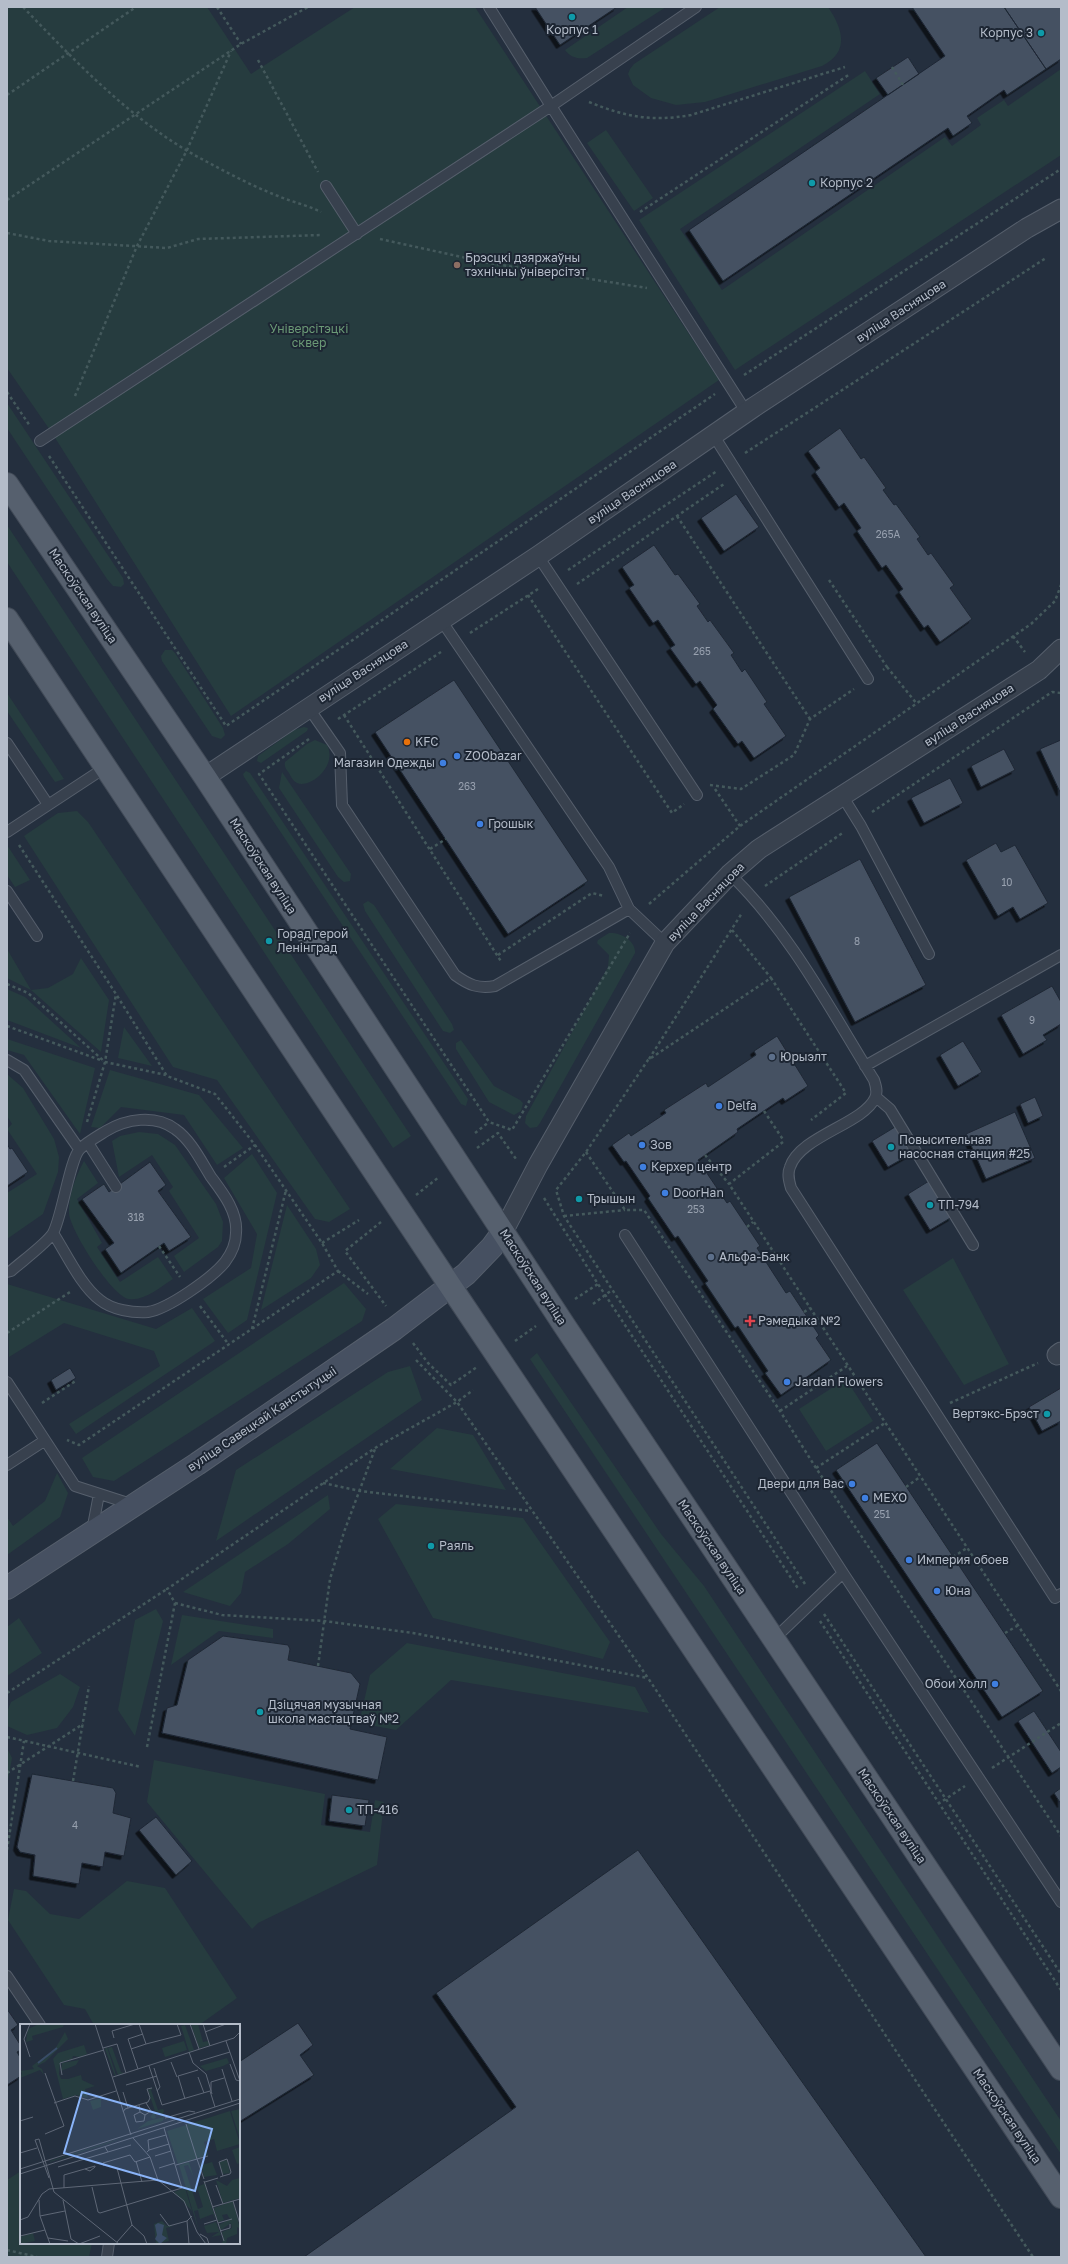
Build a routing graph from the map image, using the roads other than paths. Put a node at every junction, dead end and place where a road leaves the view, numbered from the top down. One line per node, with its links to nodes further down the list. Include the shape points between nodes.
1 (489, 7): 3 (lane)
2 (696, 7): 3 (lane)
3 (551, 106): 6 (lane); 7 (lane)
4 (326, 186): 6 (lane)
5 (1061, 209): 7 (street, вуліца Васняцова, via 1027,228)
6 (354, 230): 9 (lane)
7 (747, 413): 8 (street, вуліца Васняцова)
8 (714, 436): 11 (street, вуліца Васняцова); 15 (lane)
9 (40, 441)
10 (7, 484): 19 (main road, Маскоўская вуліца)
11 (538, 556): 13 (street, вуліца Васняцова); 20 (lane)
12 (7, 619): 18 (main road, Маскоўская вуліца)
13 (441, 620): 16 (street, вуліца Васняцова); 26 (lane, via 610,867)
14 (1061, 649): 21 (street, вуліца Васняцова, via 1039,670)
15 (868, 679)
16 (308, 707): 19 (street, вуліца Васняцова); 26 (lane, via 340,753 342,805 455,975 467,983 480,988 495,986)
17 (7, 743): 22 (lane)
18 (106, 767): 22 (lane); 42 (main road, Маскоўская вуліца)
19 (205, 777): 37 (main road, Маскоўская вуліца)
20 (697, 795)
21 (843, 797): 24 (street, вуліца Васняцова, via 759,850); 29 (lane, via 859,822)
22 (47, 803): 23 (lane)
23 (8, 831)
24 (730, 874): 28 (street, вуліца Васняцова); 32 (lane, via 752,895 787,941)
25 (7, 891): 27 (lane)
26 (628, 906): 28 (lane)
27 (38, 936)
28 (665, 944): 37 (street, вуліца Васняцова, via 538,1165)
29 (929, 954)
30 (1061, 955): 32 (lane)
31 (7, 1060): 35 (lane, via 24,1070)
32 (865, 1066): 33 (lane, via 874,1080)
33 (876, 1097): 40 (lane, via 890,1109); 51 (lane, via 866,1109 800,1151 789,1168 789,1179 795,1197 1055,1598)
34 (88, 1143): 35 (lane); 36 (lane); 38 (lane, via 123,1123 143,1119 175,1128 186,1140 234,1215 236,1233 233,1249 215,1273 189,1291 150,1312 134,1312 100,1301 84,1283)
35 (79, 1150): 38 (lane)
36 (116, 1187)
37 (503, 1232): 42 (main road, вуліца Савецкай Канстытуцыі, via 480,1261); 52 (main road, Маскоўская вуліца)
38 (53, 1233): 41 (lane)
39 (625, 1236): 49 (lane)
40 (973, 1245)
41 (7, 1272)
42 (451, 1287): 47 (main road, вуліца Савецкай Канстытуцыі, via 204,1460); 57 (main road, Маскоўская вуліца)
43 (7, 1382): 44 (lane)
44 (44, 1440): 45 (lane); 46 (lane, via 75,1486)
45 (7, 1465)
46 (99, 1494): 47 (lane); 48 (lane)
47 (134, 1505): 48 (main road, вуліца Савецкай Канстытуцыі)
48 (91, 1533): 50 (main road, вуліца Савецкай Канстытуцыі)
49 (844, 1573): 52 (lane); 53 (lane)
50 (7, 1588)
51 (1061, 1594)
52 (774, 1639): 56 (main road, Маскоўская вуліца)
53 (1061, 1902)
54 (7, 1976): 55 (lane)
55 (39, 2024)
56 (1061, 2069)
57 (1061, 2197)
58 (109, 2244): 59 (lane)
59 (107, 2257)

